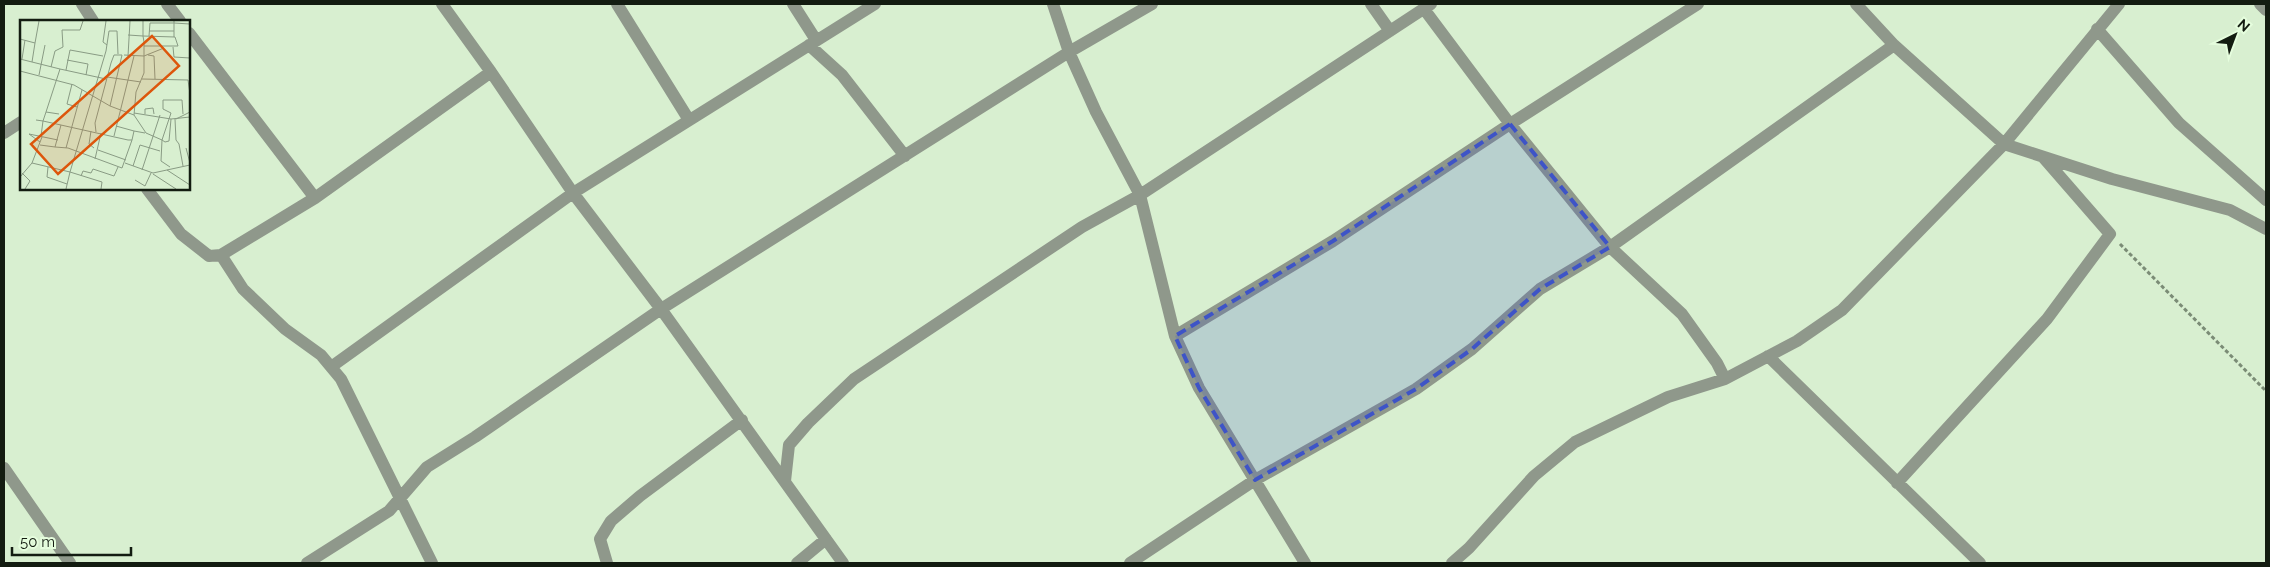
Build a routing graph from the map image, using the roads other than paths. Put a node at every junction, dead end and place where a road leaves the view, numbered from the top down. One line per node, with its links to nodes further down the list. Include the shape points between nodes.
1 (82, 4): 15 (street)
2 (442, 4): 22 (street)
3 (617, 4): 23 (street)
4 (792, 4): 19 (street)
5 (875, 4): 19 (street)
6 (1053, 4): 21 (street)
7 (1152, 4): 21 (street)
8 (1371, 4): 17 (street)
9 (1698, 4): 25 (street)
10 (1856, 4): 20 (street)
11 (2119, 4): 16 (street)
12 (2260, 4): 14 (street)
13 (1428, 6): 17 (street); 25 (street)
14 (2266, 10)
15 (92, 20)
16 (2097, 29): 27 (street); 34 (street, via 2180,123)
17 (1390, 30): 32 (street)
18 (190, 34): 33 (street)
19 (812, 43): 23 (street); 28 (street)
20 (1894, 45): 27 (street); 36 (street)
21 (1069, 52): 28 (street); 32 (street)
22 (491, 72): 31 (street); 33 (street)
23 (689, 120): 31 (street)
24 (20, 123): 26 (street)
25 (1510, 124): 36 (street); 39 (street, via 1333,241)
26 (4, 133)
27 (2004, 144): 29 (street); 40 (street, via 1842,310 1797,341)
28 (904, 156): 38 (street)
29 (2043, 156): 35 (street, via 2112,179 2230,210); 47 (street, via 2110,234 2047,319)
30 (148, 190): 37 (street, via 181,234 209,256)
31 (573, 193): 38 (street); 41 (street)
32 (1140, 195): 39 (street); 46 (street, via 1082,227 854,379 789,445)
33 (315, 198): 37 (street)
34 (2266, 200)
35 (2266, 228)
36 (1610, 247): 42 (street, via 1682,314); 45 (street, via 1540,289 1472,349 1416,390)
37 (221, 255): 41 (street, via 244,289)
38 (661, 310): 43 (street); 48 (street, via 427,467)
39 (1174, 336): 45 (street, via 1199,388)
40 (1768, 356): 42 (street); 47 (street)
41 (331, 367): 48 (street, via 341,379)
42 (1725, 379): 58 (street, via 1668,397 1575,442 1534,476)
43 (742, 420): 46 (street); 53 (street, via 611,521 600,539)
44 (4, 468): 50 (street)
45 (1255, 480): 56 (street); 57 (street)
46 (786, 481): 49 (street)
47 (1897, 482): 59 (street)
48 (399, 498): 51 (street, via 389,511); 52 (street)
49 (826, 538): 54 (street); 55 (street)
50 (70, 563)
51 (307, 563)
52 (432, 563)
53 (607, 563)
54 (797, 563)
55 (843, 563)
56 (1130, 563)
57 (1305, 563)
58 (1452, 563)
59 (1980, 563)

